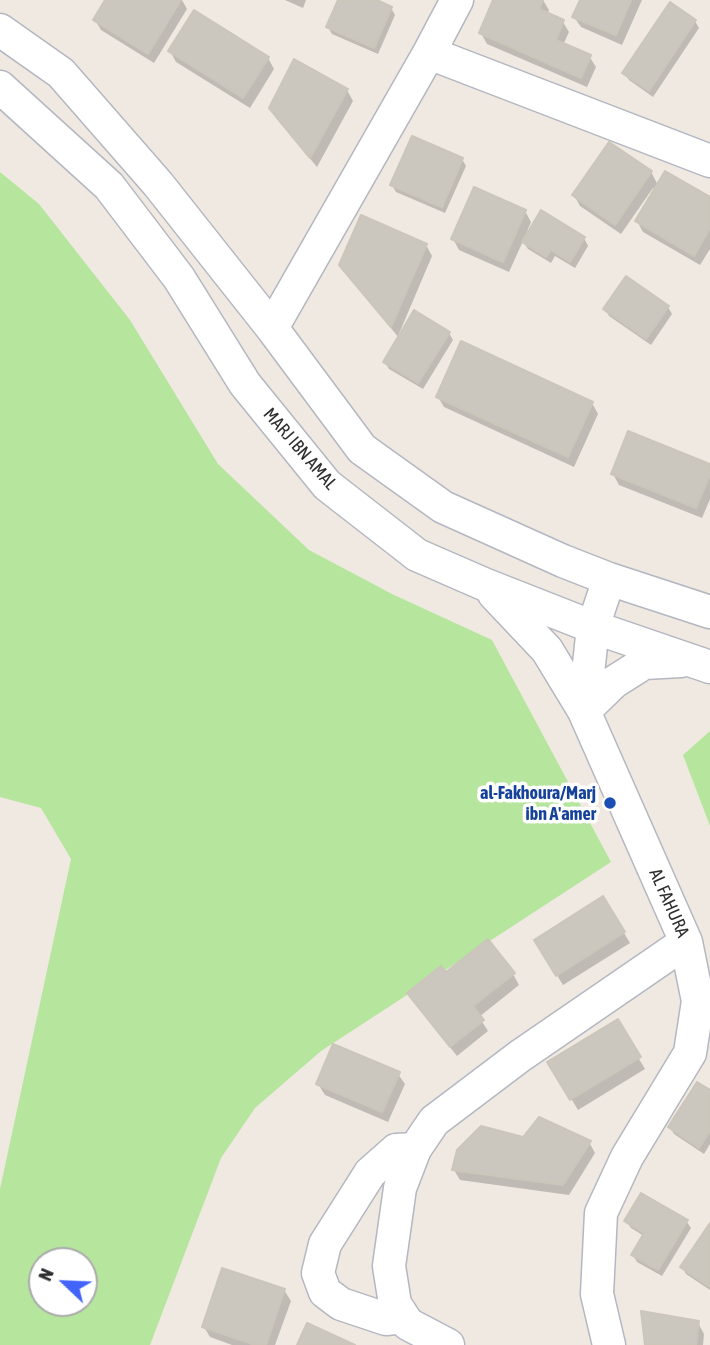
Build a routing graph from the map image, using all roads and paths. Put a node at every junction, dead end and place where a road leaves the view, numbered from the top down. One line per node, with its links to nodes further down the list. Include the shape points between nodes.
1 (457, 0): 3 (street)
2 (0, 30): 6 (street, via 61,73 158,184)
3 (429, 53): 5 (street); 6 (street)
4 (0, 88): 8 (street, MARJ IBN AMAL, via 109,186 179,278 245,384 327,485 417,555)
5 (710, 161)
6 (272, 328): 7 (street, via 362,449 443,507)
7 (609, 579): 9 (street); 10 (street, AL FAHURA)
8 (486, 585): 10 (street, MARJ IBN AMAL); 12 (street, via 547,650)
9 (710, 612)
10 (593, 627): 11 (street, MARJ IBN AMAL); 12 (street, AL FAHURA)
11 (700, 663): 12 (street, via 644,663 614,682)
12 (584, 711): 13 (street, AL FAHURA)
13 (686, 942): 14 (street, AL FAHURA, via 698,1001); 15 (street, via 434,1121)
14 (700, 1059): 18 (street, AL FAHURA, via 627,1157 601,1213 597,1294)
15 (415, 1149): 16 (street, via 400,1188 389,1266 395,1304); 16 (street, via 396,1150 370,1173 325,1244 318,1273 325,1292 341,1304 386,1319)
16 (403, 1317): 17 (street)
17 (448, 1345)
18 (609, 1345)

